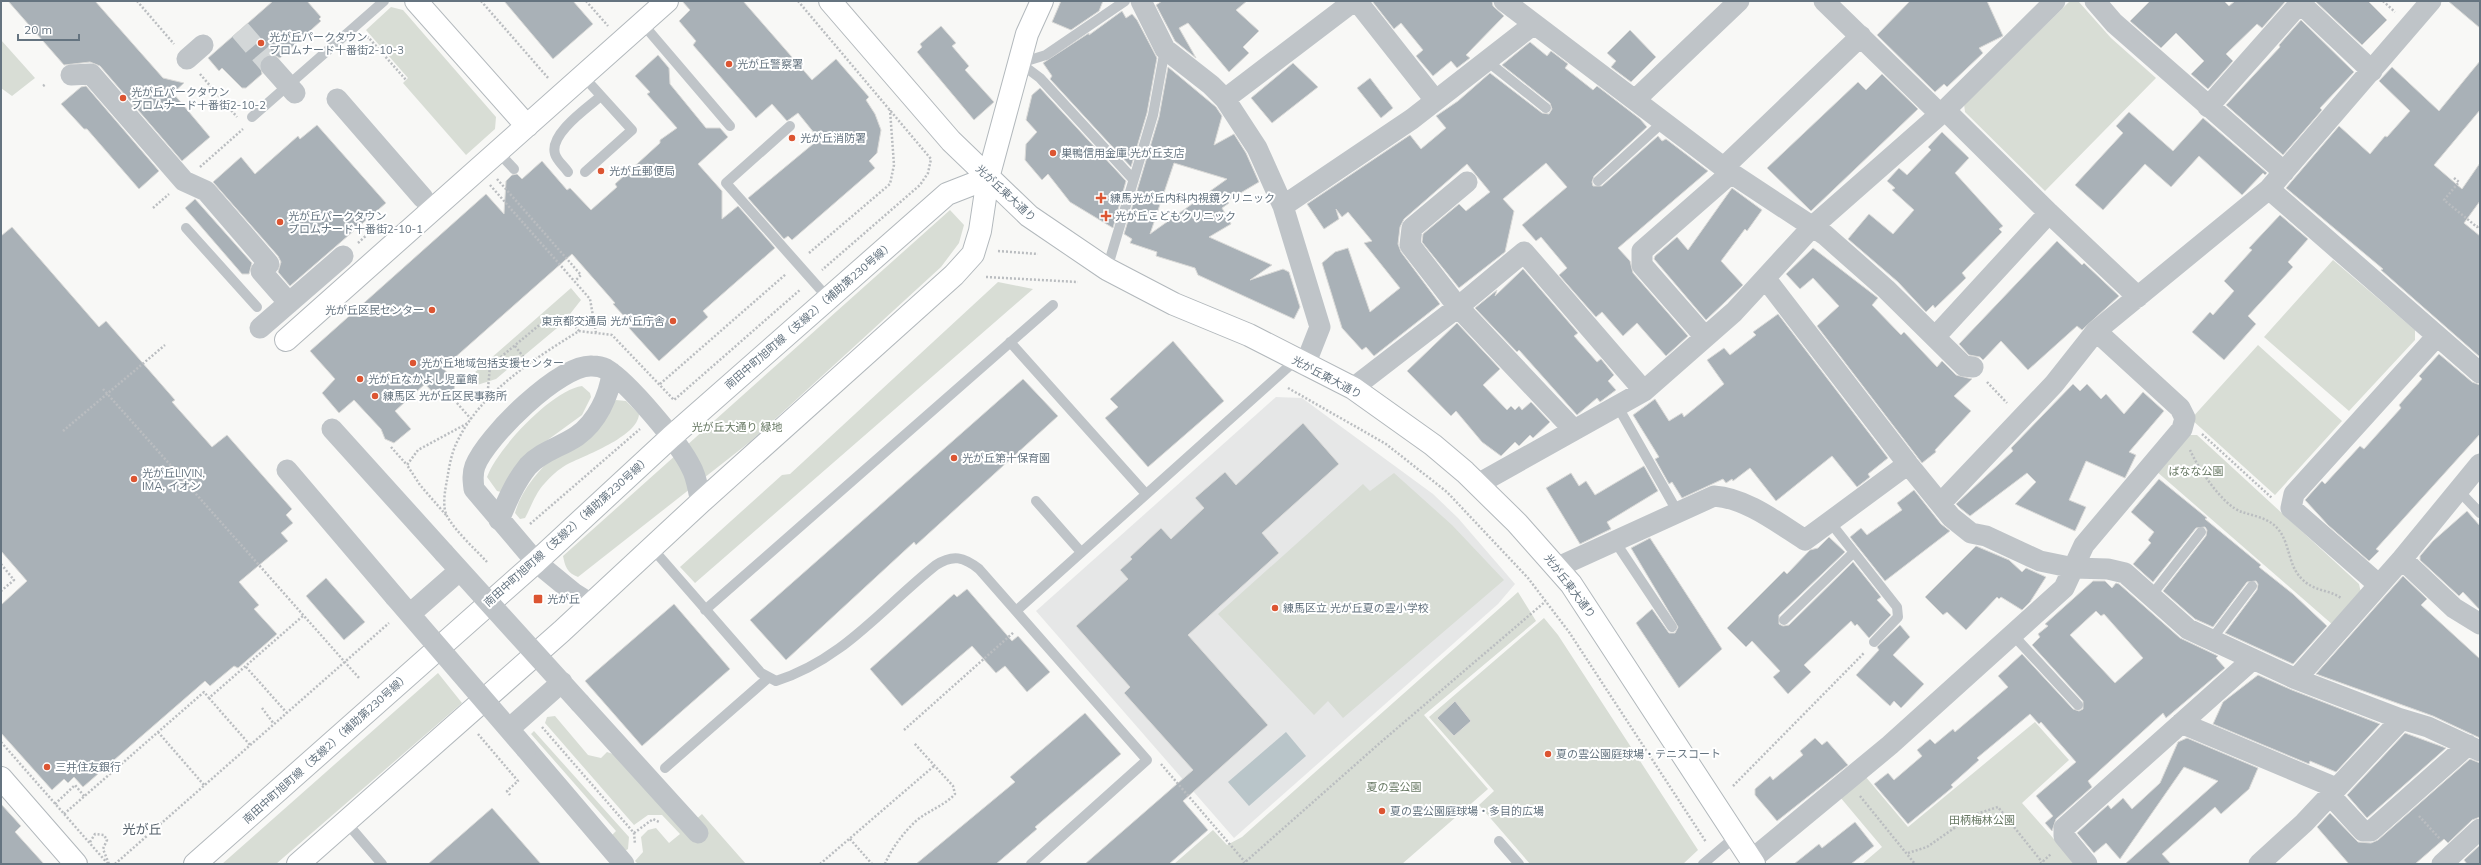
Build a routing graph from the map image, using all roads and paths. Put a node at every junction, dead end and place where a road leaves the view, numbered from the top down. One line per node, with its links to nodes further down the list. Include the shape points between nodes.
1 (137, 1): 27 (path)
2 (384, 1): 45 (lane)
3 (416, 1): 48 (street)
4 (481, 1): 35 (path)
5 (586, 1): 22 (path)
6 (667, 1): 20 (street)
7 (798, 1): 80 (path, via 931,159 928,173 920,185)
8 (830, 1): 59 (street, 光が丘東大通り, via 951,141)
9 (1042, 1): 29 (street, via 1027,34)
10 (1125, 1): 29 (lane, via 1046,54)
11 (1141, 1): 26 (street)
12 (1355, 1): 39 (street); 40 (street)
13 (1739, 1): 41 (street)
14 (1824, 1): 23 (street)
15 (2055, 1): 44 (street)
16 (2096, 1): 42 (street, via 2114,23)
17 (2431, 1): 31 (street)
18 (2299, 2): 31 (street); 42 (street)
19 (1514, 4): 21 (street)
20 (642, 23): 33 (street); 49 (lane)
21 (1534, 24): 28 (street); 41 (street)
22 (613, 31)
23 (1860, 36): 44 (street); 54 (street)
24 (363, 42): 34 (path, via 368,37)
25 (202, 45): 27 (street)
26 (1165, 49): 39 (street); 60 (lane, via 1153,115)
27 (187, 59): 46 (path)
28 (1487, 61): 40 (street); 43 (lane)
29 (1020, 63): 59 (street); 60 (lane, via 1040,78)
30 (271, 66): 36 (street, bridge)
31 (2372, 71): 57 (street)
32 (71, 75): 63 (street, via 91,74)
33 (583, 76): 37 (lane); 48 (street)
34 (406, 80)
35 (553, 84)
36 (295, 93)
37 (601, 96): 55 (lane, via 562,131 556,140 556,156); 56 (lane, via 632,130)
38 (337, 99): 67 (street)
39 (1225, 99): 68 (street, via 1257,148)
40 (1436, 100): 68 (street)
41 (1635, 100): 47 (street)
42 (2208, 107): 57 (street)
43 (1546, 108)
44 (1943, 112): 70 (street); 72 (street)
45 (252, 117)
46 (241, 121)
47 (1663, 122): 54 (street); 64 (lane)
48 (527, 126): 52 (street)
49 (730, 126)
50 (790, 126): 80 (lane, via 726,182)
51 (246, 127): 63 (path)
52 (498, 152): 53 (lane); 91 (street)
53 (514, 169)
54 (1728, 170): 72 (street); 94 (street, via 1642,250 1642,265)
55 (568, 172)
56 (585, 172)
57 (2284, 172): 66 (street)
58 (494, 175): 81 (path, via 581,275)
59 (988, 178): 77 (street, 光が丘東大通り, via 1029,216); 84 (street, 南田中町旭町線（支線2）（補助第230号線）, via 947,194); 129 (street, via 980,231 973,254 954,275)
60 (1132, 178): 77 (lane)
61 (2454, 178): 71 (path, via 2459,182 2444,200 2477,227)
62 (484, 179): 81 (path)
63 (184, 181): 69 (path); 85 (street, via 206,191 269,264 261,271)
64 (1598, 181)
65 (1467, 182): 88 (street, via 1412,228 1410,245)
66 (2269, 189): 83 (street); 93 (street)
67 (423, 198)
68 (1284, 206): 99 (street, via 1320,327)
69 (153, 208)
70 (2049, 213): 83 (street); 95 (street)
71 (2480, 225)
72 (1812, 227): 79 (street); 95 (street, via 1825,235 1886,289)
73 (186, 228): 87 (lane)
74 (998, 250): 75 (path)
75 (1038, 254)
76 (343, 256): 85 (street)
77 (1107, 269): 99 (street, 光が丘東大通り, via 1174,304 1249,335)
78 (986, 277): 82 (path)
79 (1766, 279): 94 (street); 121 (street)
80 (812, 280): 84 (lane); 92 (path, via 674,400 612,336)
81 (575, 281): 92 (path, via 590,299)
82 (1078, 282)
83 (2138, 297): 90 (street)
84 (828, 298): 119 (street, 南田中町旭町線（支線2）（補助第230号線）)
85 (289, 303): 91 (street)
86 (1053, 305): 96 (lane)
87 (257, 307)
88 (1458, 307): 105 (street); 107 (street, via 1524,252); 117 (street)
89 (579, 330): 92 (path); 98 (path, via 572,322 561,316 549,317); 100 (path)
90 (2096, 331): 112 (street, via 2054,384); 114 (street, via 2180,408)
91 (275, 333)
92 (596, 333)
93 (2437, 336): 103 (street); 131 (street, via 2294,494)
94 (1705, 337): 107 (street)
95 (1935, 337): 101 (street, via 1964,366)
96 (1010, 342): 127 (lane); 158 (lane)
97 (165, 345): 108 (path)
98 (515, 346): 100 (path); 110 (path, via 490,366)
99 (1300, 362): 105 (street, 光が丘東大通り); 127 (lane)
100 (529, 364): 110 (path)
101 (1973, 367): 112 (path)
102 (612, 373): 119 (street); 135 (street, via 606,398 593,419 578,436 546,451 529,466 515,486); 135 (street, via 605,368 590,366 574,369 560,377 516,414 482,452 475,466 472,480 474,489)
103 (2480, 374)
104 (1284, 386): 156 (path, via 1386,444 1447,492 1528,578)
105 (1353, 388): 125 (street, 光が丘東大通り, via 1433,445)
106 (103, 389): 108 (path)
107 (1644, 391): 111 (street)
108 (107, 393): 118 (path); 161 (path)
109 (449, 394): 113 (path)
110 (487, 400): 113 (path)
111 (1618, 407): 117 (street); 132 (lane)
112 (2021, 419): 130 (street)
113 (470, 420): 123 (path, via 418,450); 134 (path, via 456,444 450,462 445,500)
114 (2182, 426): 131 (path, via 2272,498); 150 (street, via 2084,545); 159 (path, via 2197,465 2226,501 2241,512 2254,514 2278,529 2300,577 2315,588 2337,595)
115 (642, 428): 137 (path)
116 (332, 429): 151 (street, bridge)
117 (1574, 430): 125 (street)
118 (63, 431)
119 (671, 437): 129 (street, via 692,468); 147 (street, 南田中町旭町線（支線2）（補助第230号線）)
120 (391, 447): 123 (path)
121 (1908, 464): 130 (street); 136 (street)
122 (2480, 464): 126 (street)
123 (407, 466): 134 (path)
124 (287, 470): 162 (street, bridge, via 395,597)
125 (1478, 484): 149 (street, 光が丘東大通り)
126 (2459, 491): 133 (lane); 145 (street)
127 (1146, 494): 143 (lane)
128 (1036, 501): 143 (lane)
129 (701, 502): 141 (street)
130 (1941, 503): 150 (street, via 1951,516 1971,533 1986,536 2040,561)
131 (2291, 508): 152 (street)
132 (1676, 511): 136 (street, via 1707,497 1724,496 1760,512 1805,540); 139 (street)
133 (2480, 513)
134 (446, 516): 140 (path)
135 (499, 520): 147 (street)
136 (1830, 522): 144 (lane)
137 (530, 525)
138 (2201, 532): 155 (lane)
139 (1614, 540): 149 (street); 166 (lane)
140 (475, 548): 142 (path); 146 (path)
141 (652, 548): 157 (street); 158 (lane)
142 (471, 551)
143 (1081, 552): 160 (lane)
144 (1853, 553): 163 (lane); 169 (lane, via 1897,607 1898,617)
145 (2402, 559): 152 (street); 165 (street, via 2454,608)
146 (487, 562)
147 (536, 562): 157 (street, via 575,594); 223 (street, 南田中町旭町線（支線2）（補助第230号線）)
148 (1, 564): 154 (path, via 14,580)
149 (1558, 567): 210 (street, 光が丘東大通り, via 1602,628)
150 (2074, 568): 155 (street, via 2108,569 2126,574); 167 (street, via 2064,588)
151 (459, 571): 162 (street, bridge); 176 (street, bridge)
152 (2379, 585): 159 (street)
153 (2252, 586): 168 (lane)
154 (1, 591)
155 (2151, 596): 168 (street, via 2188,630)
156 (1546, 601): 214 (path, via 1569,632); 219 (path)
157 (592, 604): 206 (street)
158 (705, 610): 174 (lane)
159 (2355, 610): 175 (street)
160 (1016, 611): 164 (lane); 174 (lane, via 968,560 947,558 922,576 836,653 798,674 776,681)
161 (304, 615): 171 (path); 172 (path)
162 (401, 617): 171 (path); 185 (street, bridge)
163 (1784, 620)
164 (1025, 622): 186 (path); 193 (lane)
165 (2480, 624)
166 (1672, 627)
167 (2014, 636): 178 (lane); 197 (street)
168 (2211, 640): 170 (street)
169 (1874, 642): 199 (path)
170 (2252, 660): 175 (street); 183 (street)
171 (345, 662): 173 (path); 180 (path)
172 (246, 667): 177 (path); 180 (path)
173 (359, 678)
174 (768, 678): 195 (lane)
175 (2296, 679): 181 (street)
176 (562, 682): 185 (street, bridge); 209 (street, bridge)
177 (209, 698): 187 (path, via 204,692); 191 (path)
178 (2078, 706)
179 (262, 708): 184 (path)
180 (287, 713): 184 (path)
181 (2398, 718): 192 (street, via 2428,727); 200 (street, via 2398,723)
182 (538, 722): 207 (path, via 634,833 653,820)
183 (2181, 723): 200 (street); 234 (street, via 2064,828 2064,836)
184 (274, 724): 191 (path)
185 (509, 729): 226 (street, bridge)
186 (904, 730)
187 (158, 732): 198 (path); 202 (path)
188 (478, 734): 201 (path, via 518,781 507,791)
189 (1, 742): 204 (path)
190 (914, 743): 194 (path)
191 (250, 745): 198 (path)
192 (2474, 748): 203 (street)
193 (1147, 760): 219 (path, via 1154,756); 230 (lane)
194 (934, 766): 211 (path); 229 (path, via 953,786 955,794 947,803 916,820 889,853)
195 (664, 768)
196 (1, 778): 220 (street)
197 (1847, 781): 213 (path); 217 (street)
198 (204, 785): 222 (path)
199 (1733, 786)
200 (2333, 791): 203 (street, via 2363,831 2372,831); 235 (street, via 2304,823)
201 (510, 795)
202 (84, 796): 204 (path, via 75,785); 205 (path)
203 (2406, 800): 215 (path)
204 (55, 804): 205 (path)
205 (64, 814): 221 (path)
206 (346, 822): 224 (street); 225 (lane)
207 (661, 823)
208 (2480, 829): 215 (street)
209 (698, 833)
210 (1736, 836): 214 (lane); 217 (street, 光が丘東大通り)
211 (850, 839): 227 (path); 228 (path)
212 (1499, 841): 231 (lane)
213 (1908, 853): 218 (path, via 1927,847 1973,814 1998,807); 233 (path)
214 (1714, 854): 232 (lane)
215 (2447, 859)
216 (104, 862): 221 (path, via 89,844 90,840 100,833 107,840 103,849)
217 (1753, 862)
218 (2042, 862)
219 (1244, 863)
220 (76, 864)
221 (109, 864)
222 (115, 864)
223 (195, 864)
224 (298, 864)
225 (382, 864)
226 (624, 864)
227 (820, 864)
228 (872, 864)
229 (885, 864)
230 (1031, 864)
231 (1519, 864)
232 (1703, 864)
233 (1915, 864)
234 (2087, 864)
235 (2259, 864)

